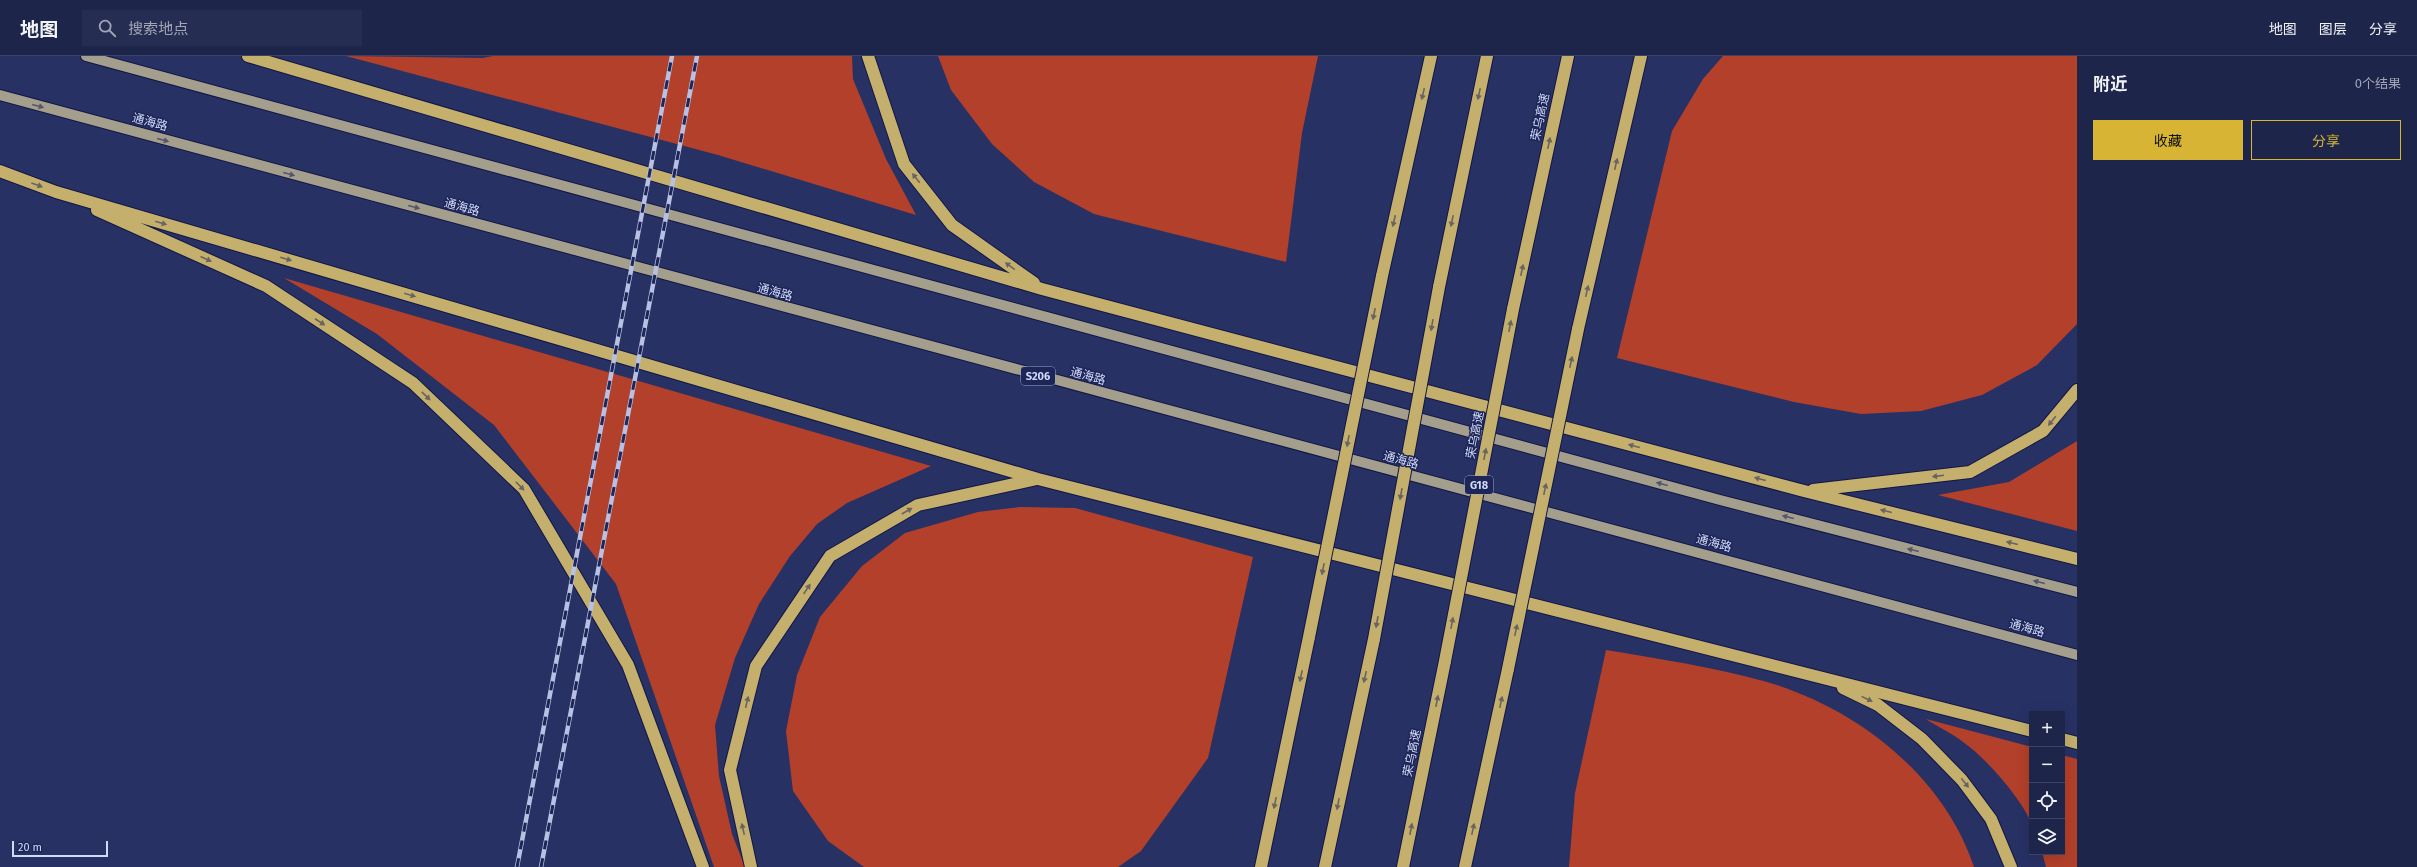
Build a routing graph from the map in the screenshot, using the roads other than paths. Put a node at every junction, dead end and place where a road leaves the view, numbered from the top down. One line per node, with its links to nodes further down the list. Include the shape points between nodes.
1 (86, 56): 16 (main road, one-way to 1, via 1720,500)
2 (248, 56): 11 (highway)
3 (868, 56): 11 (highway, one-way to 3, via 952,225 904,164)
4 (1431, 56): 24 (highway, one-way to 24, bridge, via 1382,276)
5 (1487, 56): 25 (highway, one-way to 25, bridge, via 1439,287 1374,639)
6 (1568, 56): 26 (highway, 荣乌高速 / G18, one-way to 6, bridge, via 1514,308)
7 (1641, 56): 27 (highway, one-way to 7, bridge, via 1578,329)
8 (0, 96): 17 (main road, 通海路 / S206, one-way to 17)
9 (0, 171): 10 (highway, one-way to 10)
10 (56, 192): 13 (highway, one-way to 13); 22 (highway, one-way to 22, via 266,286 412,383 524,489 628,665)
11 (1042, 289): 14 (highway, one-way to 11)
12 (2077, 390): 14 (highway, one-way to 14, via 2044,432 1970,472)
13 (1038, 479): 18 (highway); 23 (highway, one-way to 13, via 730,770 756,666 830,556 918,505)
14 (1804, 491): 15 (highway, one-way to 14)
15 (2077, 559)
16 (2077, 592)
17 (2077, 655)
18 (1819, 676): 19 (highway); 28 (highway, one-way to 28, via 1878,705 1922,739 1962,780 1991,819)
19 (2029, 731)
20 (2065, 740): 21 (highway)
21 (2077, 743)
22 (703, 867)
23 (751, 867)
24 (1261, 867)
25 (1325, 867)
26 (1403, 867)
27 (1465, 867)
28 (2011, 867)

